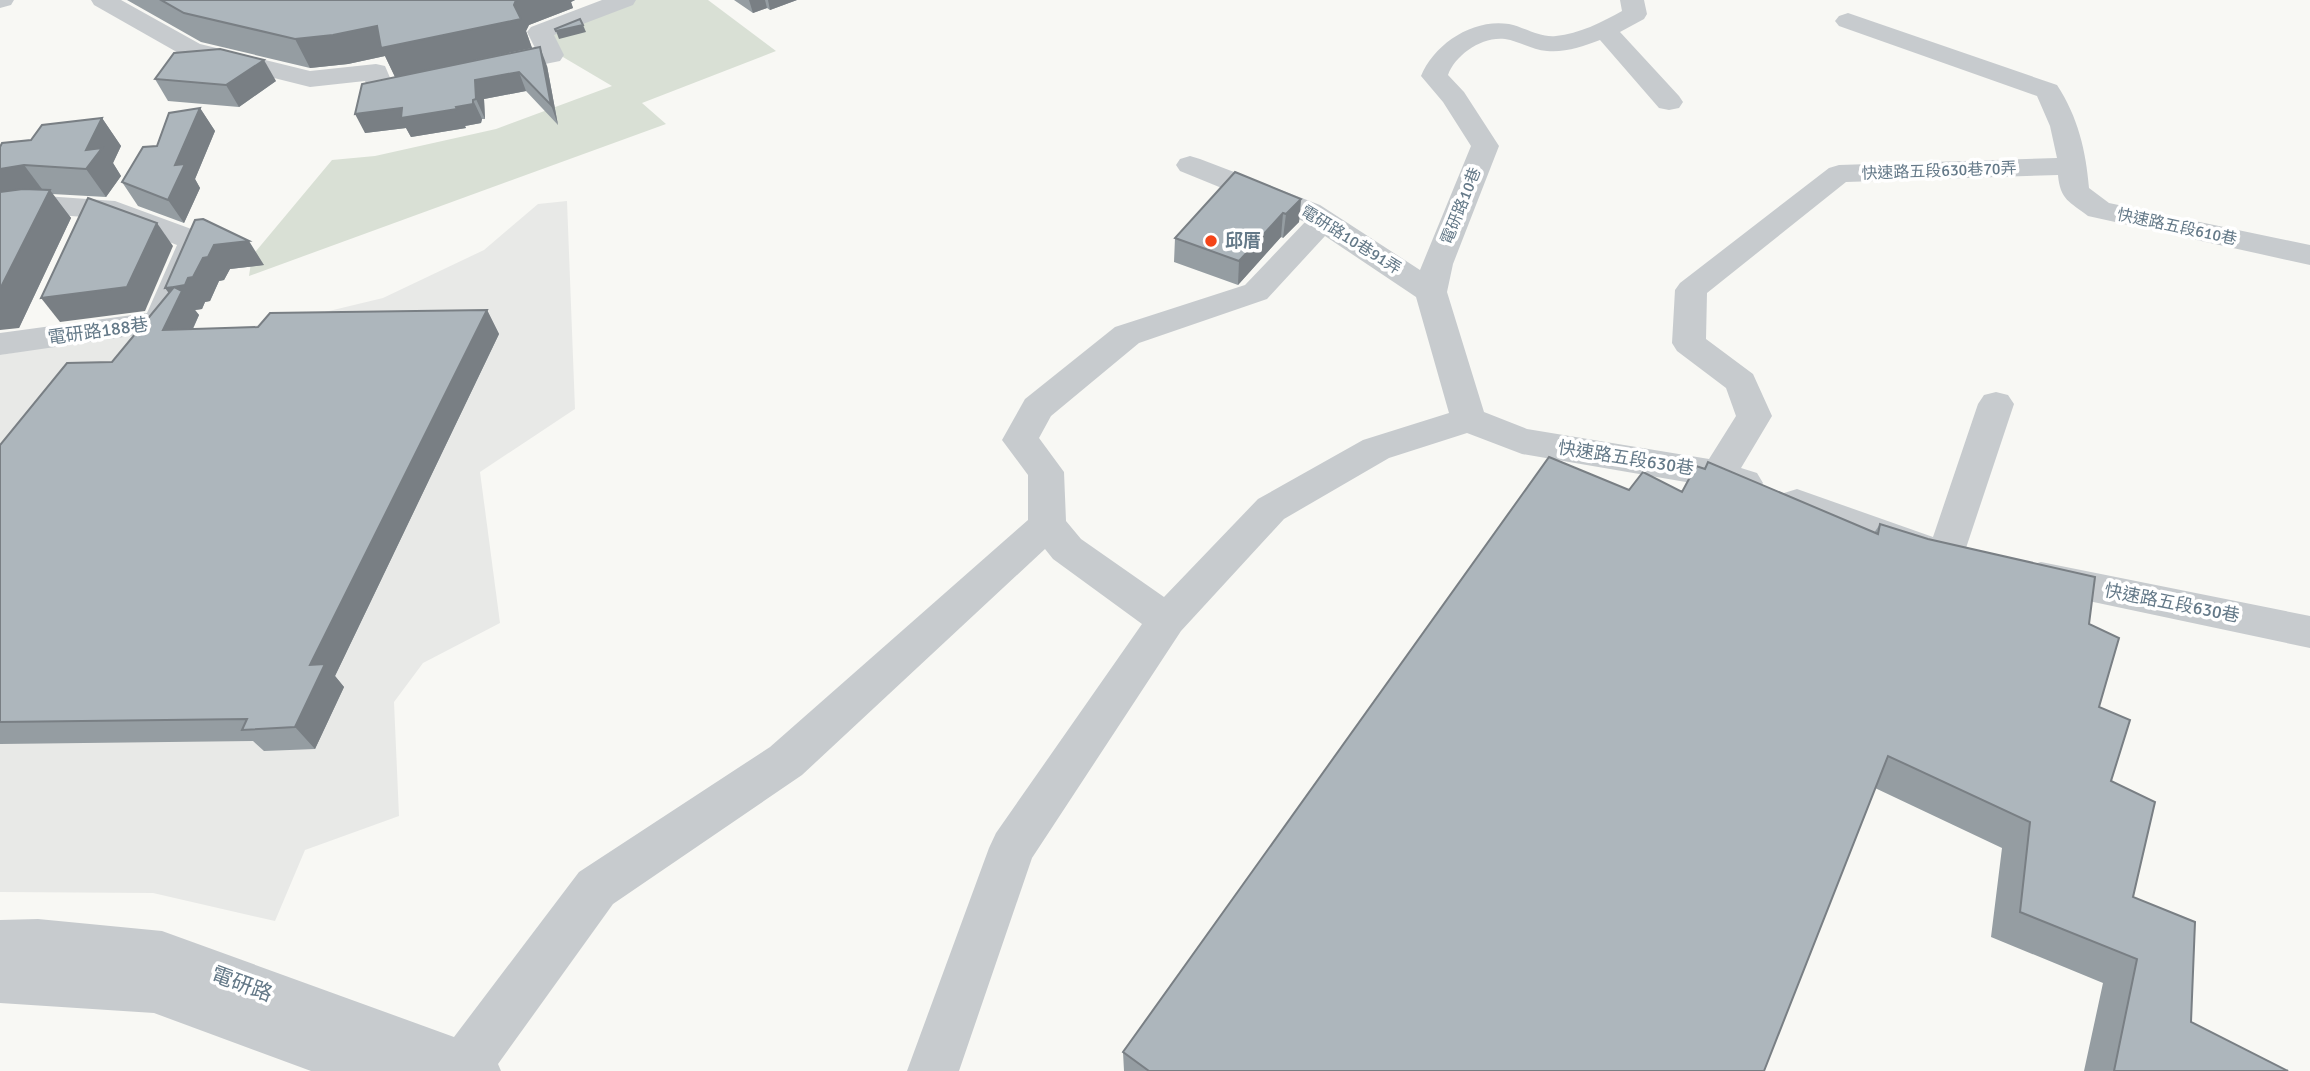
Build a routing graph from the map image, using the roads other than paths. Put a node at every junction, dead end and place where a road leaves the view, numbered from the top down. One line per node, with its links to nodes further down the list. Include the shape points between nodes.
1 (103, 0): 2 (street, via 191,50 310,79 376,72 381,90 551,55 540,32)
2 (624, 0)
3 (1632, 0): 5 (street, 電研路10巷, via 1635,14)
4 (1848, 21): 8 (street, via 2047,91 2061,111)
5 (1605, 30): 6 (street); 12 (street, 電研路10巷, via 1553,44 1503,31 1480,35 1437,63 1434,76 1485,146)
6 (1669, 102)
7 (1190, 165): 10 (street, 電研路10巷91弄)
8 (2073, 166): 11 (street, 快速路五段610巷, via 2074,191 2099,211); 18 (street, 快速路五段630巷70弄, via 1839,174 1691,290 1689,342 1741,382 1754,416)
9 (0, 211): 14 (street, 電研路188巷, via 45,205 106,210 194,241 160,322)
10 (1324, 219): 12 (street, 電研路10巷91弄); 19 (street, via 1256,292 1127,335 1037,408 1020,440 1046,472)
11 (2310, 255)
12 (1430, 292): 17 (street)
13 (50, 304): 14 (street)
14 (33, 340): 15 (street, 電研路188巷)
15 (0, 344)
16 (1996, 404): 20 (street)
17 (1469, 419): 18 (street, 快速路五段630巷, via 1522,441); 21 (street, via 1377,449 1270,509)
18 (1719, 474): 20 (street, 快速路五段630巷)
19 (1046, 525): 21 (street, via 1067,549); 24 (street, via 786,761 596,888)
20 (1945, 558): 22 (street, 快速路五段630巷)
21 (1167, 620): 26 (street, via 1012,848)
22 (2310, 632)
23 (3, 974): 24 (street, 電研路, via 38,943 162,955); 25 (street, 電研路, via 154,988)
24 (467, 1070)
25 (382, 1071)
26 (933, 1071)

